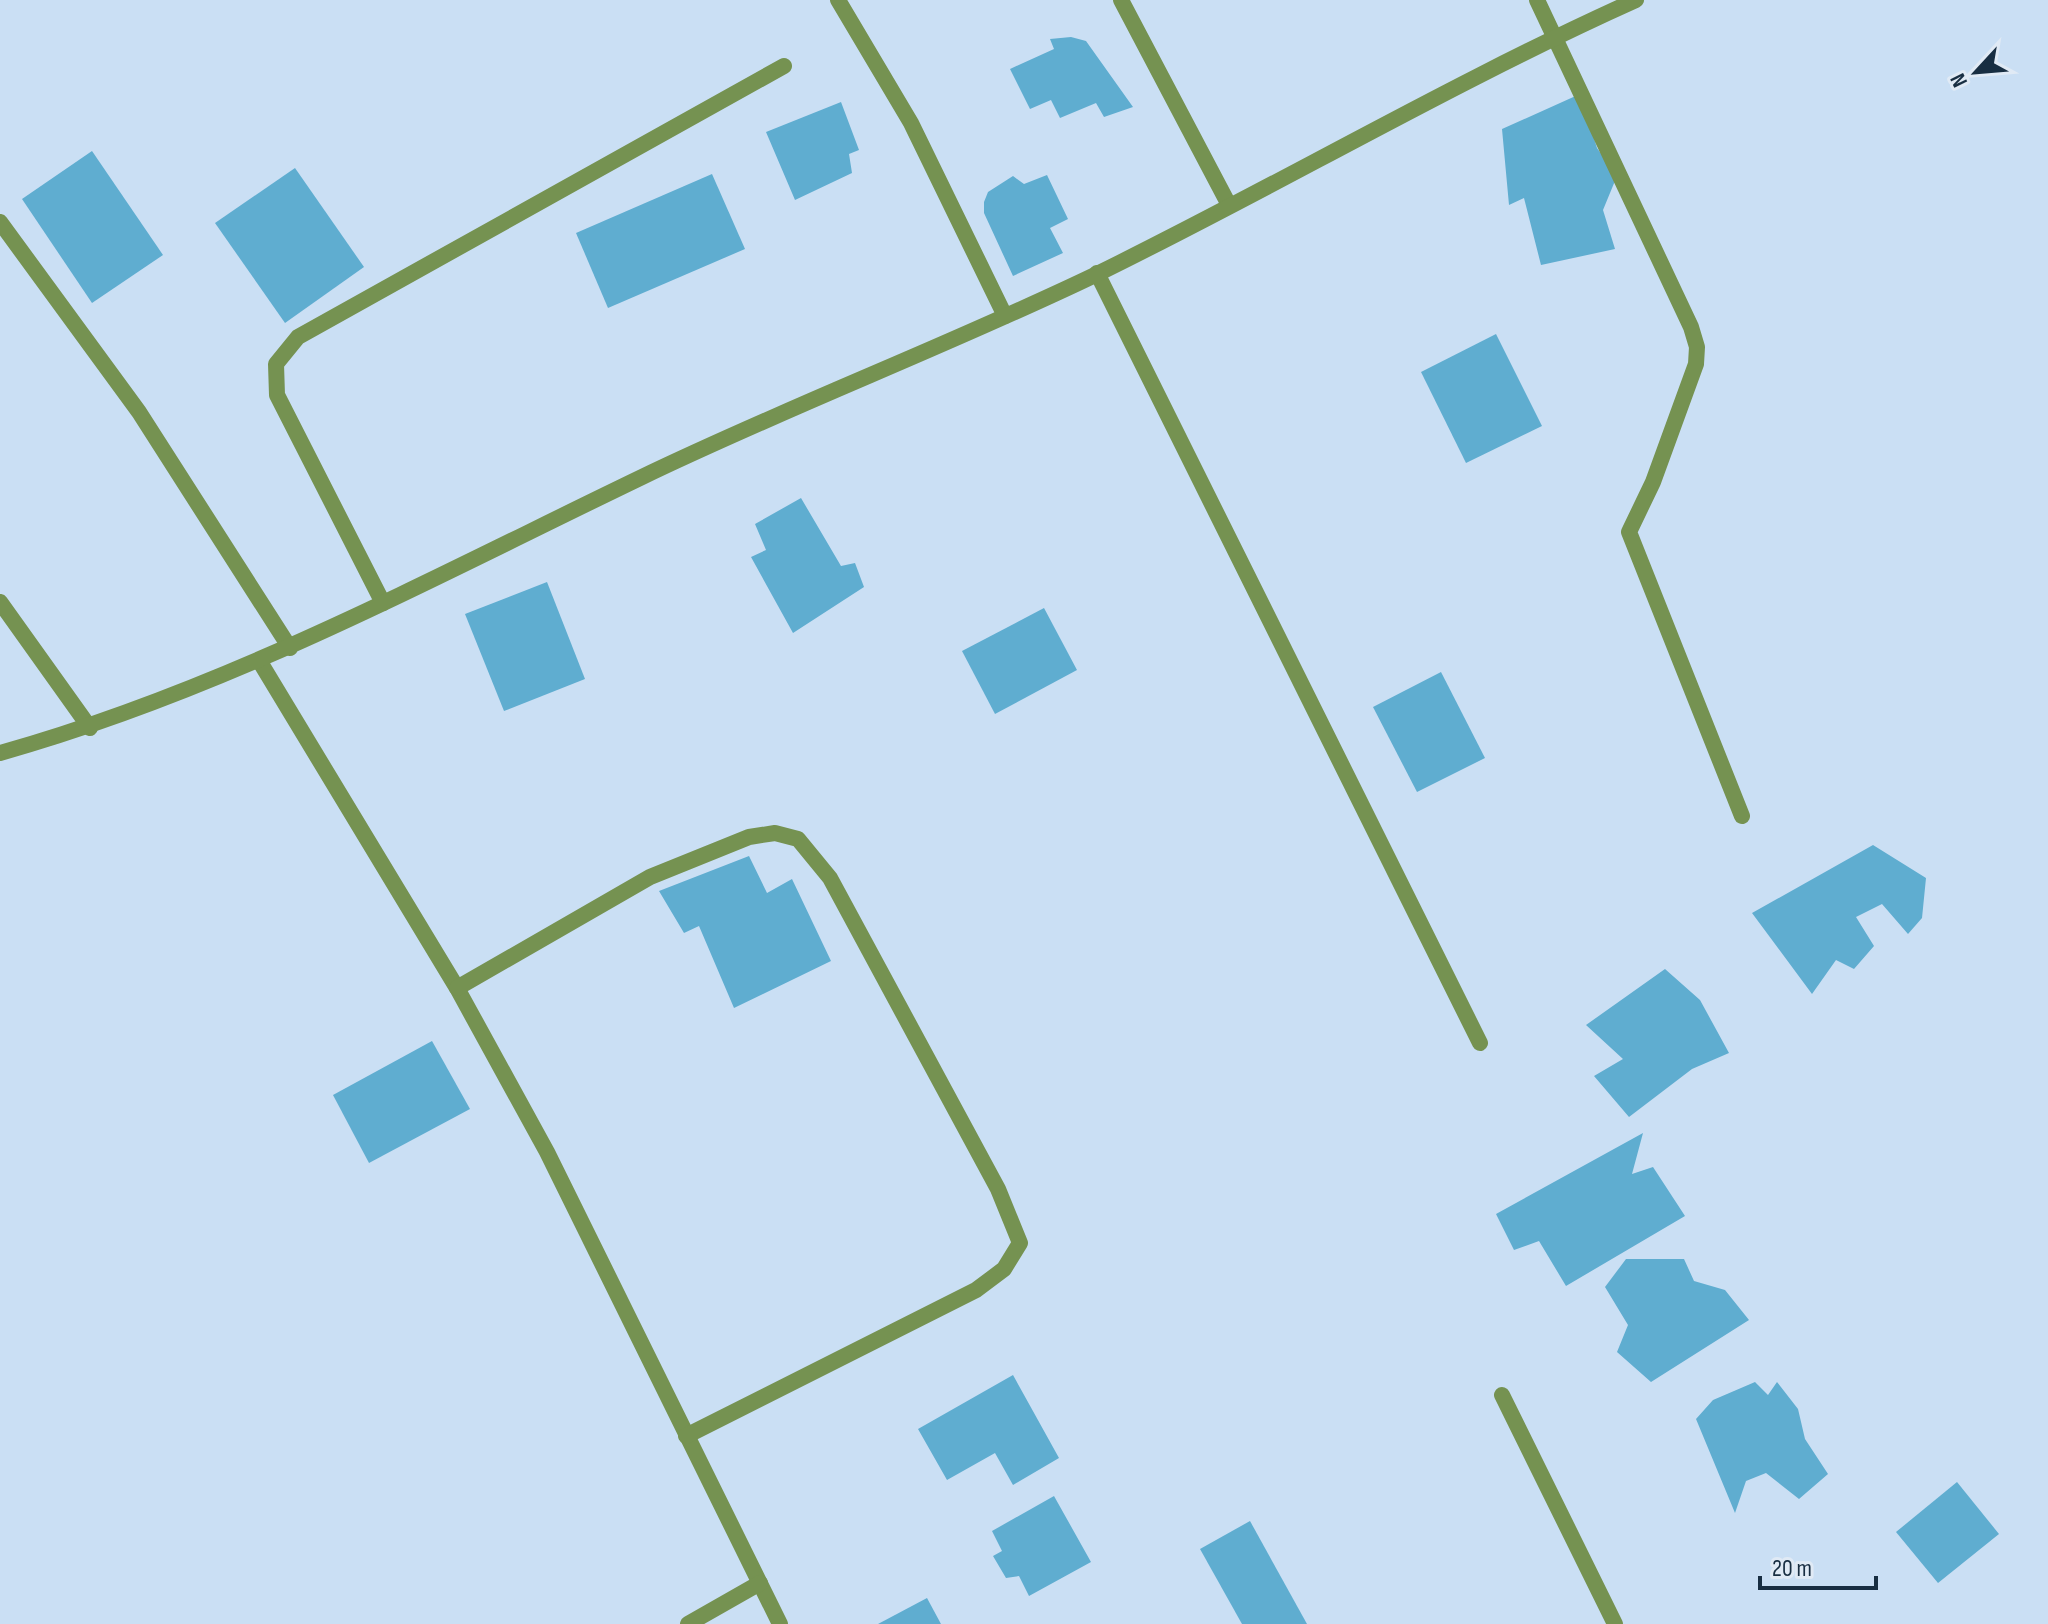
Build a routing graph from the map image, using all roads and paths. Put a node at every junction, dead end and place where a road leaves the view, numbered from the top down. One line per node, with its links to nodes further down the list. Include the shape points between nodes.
1 (838, 0): 10 (street, via 911,123)
2 (1121, 0): 7 (street)
3 (1537, 0): 5 (street)
4 (1636, 0): 5 (street)
5 (1553, 37): 7 (street); 17 (street, via 1697,347 1696,364 1653,482 1629,532)
6 (784, 66): 12 (street, via 298,337 276,364 277,395)
7 (1229, 205): 9 (street)
8 (0, 222): 13 (street, via 139,412)
9 (1097, 273): 10 (street); 19 (street)
10 (1005, 316): 12 (street, via 670,464)
11 (0, 602): 15 (street)
12 (383, 603): 13 (street)
13 (290, 648): 14 (street)
14 (260, 662): 15 (street); 18 (street)
15 (90, 728): 16 (street)
16 (0, 753)
17 (1742, 816)
18 (457, 988): 21 (street, via 547,1152); 21 (street, via 650,877 749,837 775,833 798,839 830,878 998,1189 1020,1243 1004,1269 976,1290)
19 (1480, 1043)
20 (1502, 1395): 25 (street)
21 (686, 1436): 22 (street)
22 (760, 1583): 23 (street); 24 (street)
23 (688, 1624)
24 (780, 1624)
25 (1615, 1624)

